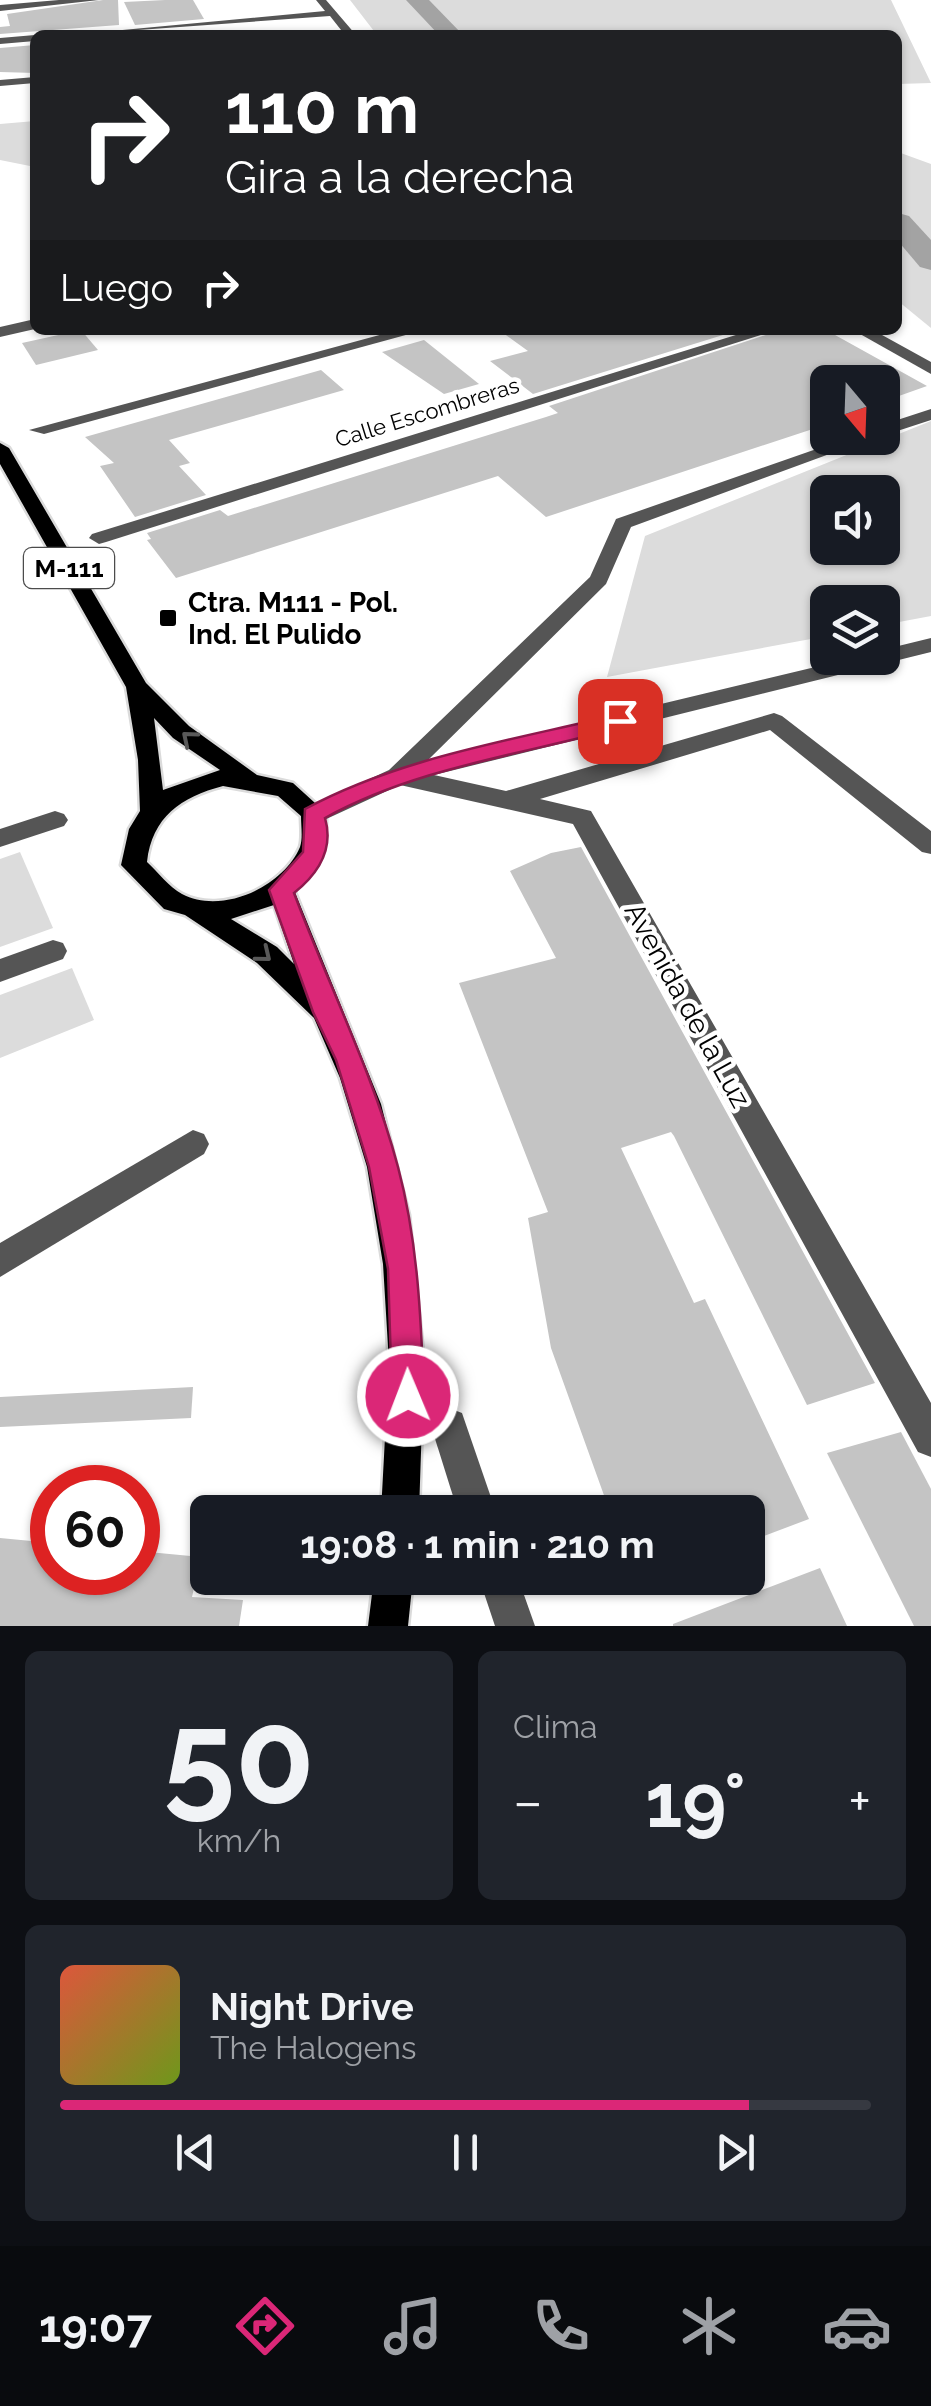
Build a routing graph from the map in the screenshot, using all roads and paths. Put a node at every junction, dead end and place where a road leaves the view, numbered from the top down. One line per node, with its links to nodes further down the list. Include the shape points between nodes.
1 (94, 0): 3 (street)
2 (320, 0): 4 (street)
3 (0, 8)
4 (332, 13): 5 (street); 6 (street)
5 (133, 30)
6 (347, 30)
7 (30, 38): 8 (street)
8 (0, 41)
9 (30, 80): 10 (street)
10 (0, 83)
11 (30, 325): 12 (street)
12 (0, 332)
13 (397, 335): 19 (street)
14 (753, 335): 22 (street, Calle Escombreras)
15 (870, 335): 16 (street)
16 (931, 370)
17 (931, 414): 18 (street)
18 (900, 425)
19 (38, 430)
20 (0, 448): 26 (main road, M-111)
21 (816, 455): 27 (street, via 623,523 600,580)
22 (99, 538)
23 (931, 644): 24 (street)
24 (900, 652)
25 (810, 674): 27 (street)
26 (138, 687): 28 (main road, M-111, one-way to 26, via 196,744); 30 (main road, M-111)
27 (398, 776): 29 (street, Avenida de la Luz); 31 (street)
28 (249, 778): 30 (main road, M-111, via 194,784); 31 (main road, M-111, via 296,796)
29 (506, 800): 34 (street, via 774,721); 43 (street, Avenida de la Luz, via 582,817)
30 (152, 811): 36 (main road, M-111, via 137,835 134,864 168,901)
31 (313, 814): 35 (main road, via 314,852 300,876)
32 (55, 820): 33 (street)
33 (3, 829)
34 (931, 845)
35 (281, 890): 36 (main road, via 241,907); 39 (main road, M-111)
36 (196, 909): 39 (main road, M-111, one-way to 39, via 268,955)
37 (53, 951): 38 (street)
38 (0, 972)
39 (326, 1012): 44 (main road, M-111, via 370,1116 403,1269 408,1396)
40 (192, 1144): 41 (street)
41 (0, 1262)
42 (449, 1426): 45 (street)
43 (931, 1439)
44 (401, 1495)
45 (472, 1495)
46 (392, 1595): 48 (main road)
47 (505, 1595): 49 (street)
48 (388, 1626)
49 (515, 1626)

